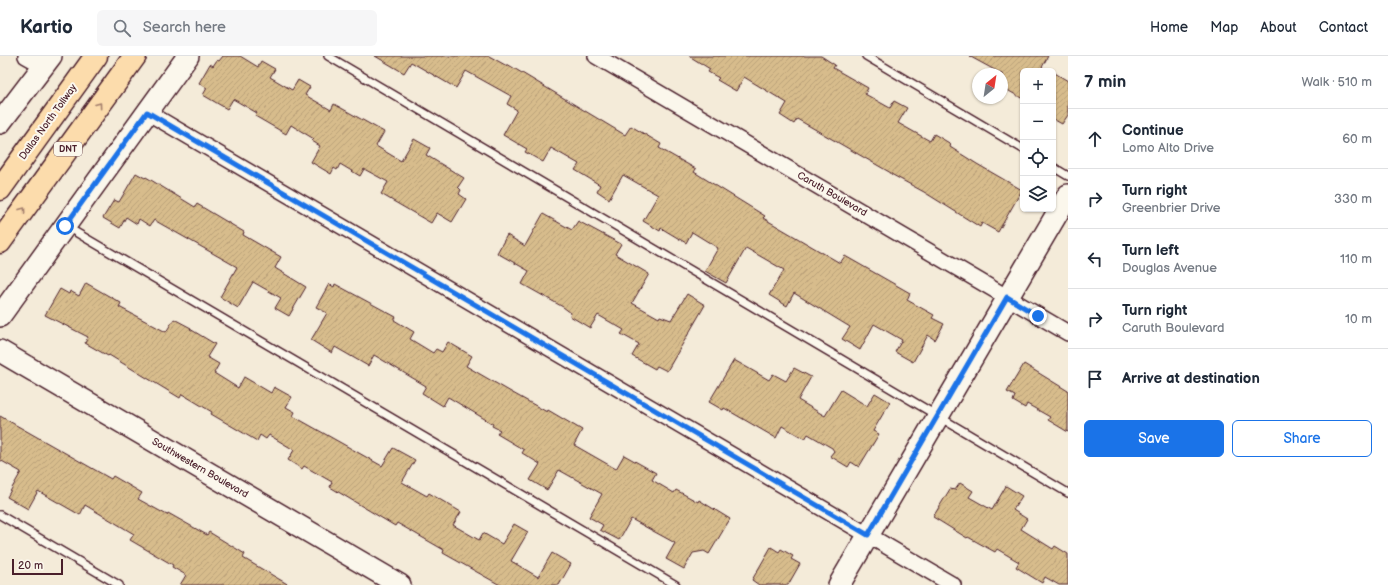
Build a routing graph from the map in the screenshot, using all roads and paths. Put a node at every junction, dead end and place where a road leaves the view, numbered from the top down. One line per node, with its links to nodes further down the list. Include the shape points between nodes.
1 (26, 56): 8 (street)
2 (96, 56): 14 (highway, Dallas North Tollway)
3 (135, 56): 17 (highway, DNT, one-way to 3)
4 (188, 56): 9 (street)
5 (328, 56): 22 (lane)
6 (596, 56): 18 (street, Caruth Boulevard)
7 (866, 56): 11 (lane)
8 (47, 61): 10 (street)
9 (147, 112): 16 (street); 25 (street)
10 (0, 123)
11 (1020, 147)
12 (1056, 169): 13 (lane)
13 (1068, 176)
14 (0, 189)
15 (1068, 195): 18 (street)
16 (65, 226): 19 (street); 28 (lane)
17 (0, 242)
18 (1007, 297): 20 (street, Caruth Boulevard); 22 (street)
19 (0, 316)
20 (1068, 333)
21 (0, 351): 27 (street, Southwestern Boulevard)
22 (937, 417): 23 (lane); 25 (street)
23 (1068, 493)
24 (0, 515): 26 (lane)
25 (868, 535): 29 (street); 30 (street)
26 (119, 585)
27 (400, 585)
28 (676, 585)
29 (839, 585)
30 (953, 585)

